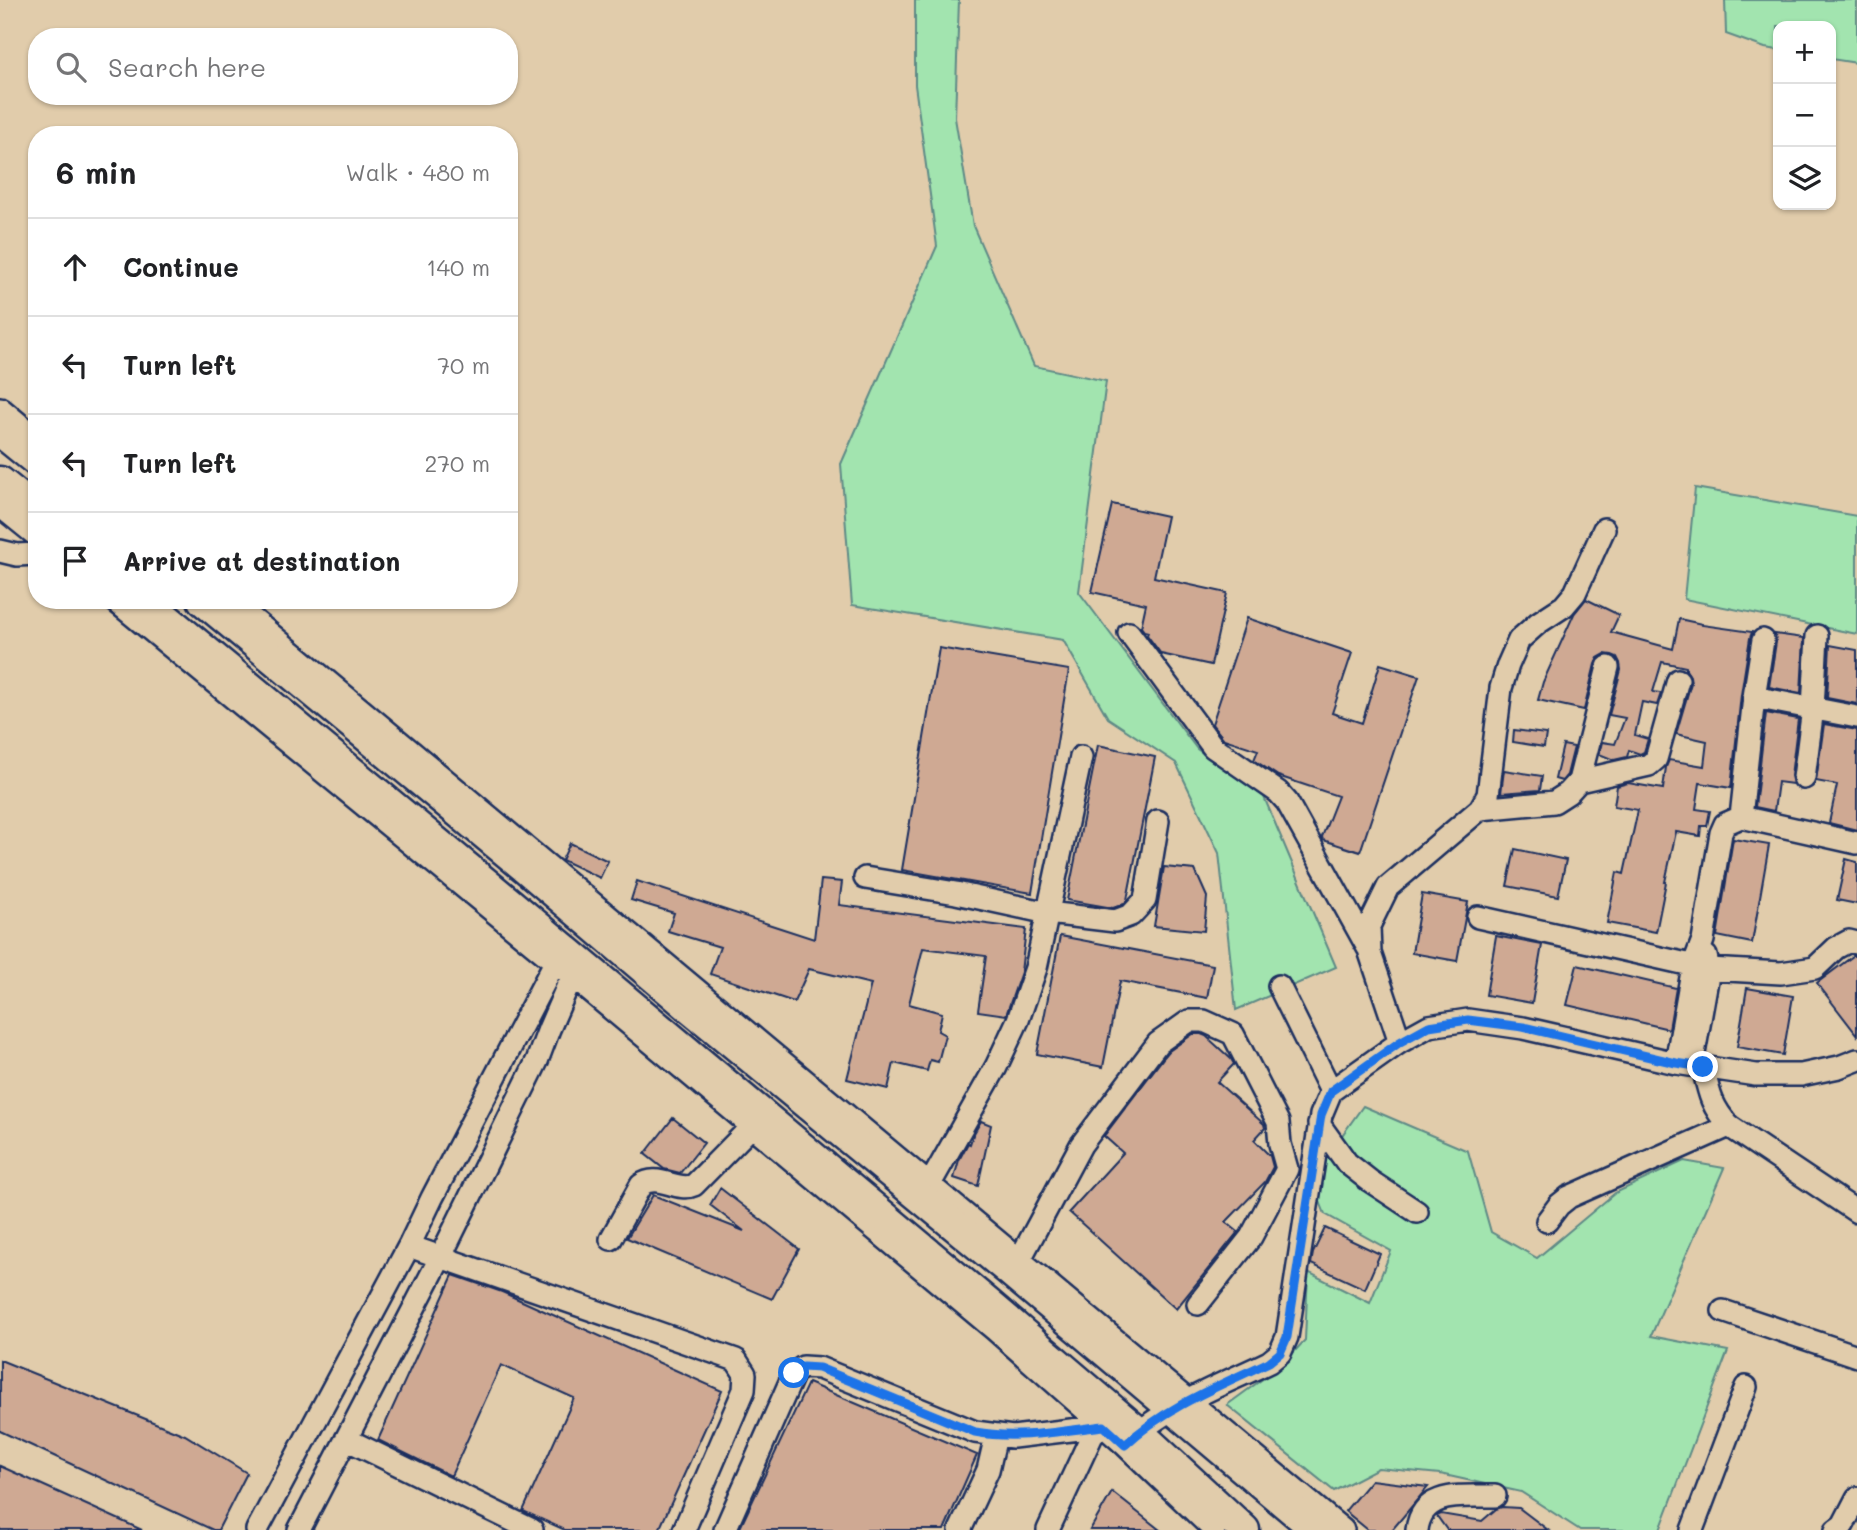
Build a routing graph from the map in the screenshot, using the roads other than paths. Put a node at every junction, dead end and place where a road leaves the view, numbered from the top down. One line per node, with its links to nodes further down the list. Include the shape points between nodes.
1 (0, 408): 3 (street)
2 (0, 431): 4 (highway)
3 (28, 431)
4 (28, 454)
5 (0, 482): 6 (highway)
6 (28, 505)
7 (0, 506): 8 (street)
8 (28, 529)
9 (1604, 529): 27 (street, via 1574,593 1519,640 1502,688 1488,795)
10 (0, 551): 11 (street)
11 (28, 554)
12 (125, 609): 36 (street)
13 (155, 609): 63 (highway, via 987,1303)
14 (214, 609): 59 (highway, via 696,1013)
15 (241, 609): 47 (street)
16 (1129, 633): 35 (street, via 1213,747 1287,802)
17 (1817, 636): 22 (street)
18 (1763, 640): 21 (street)
19 (1608, 667): 26 (street)
20 (1678, 680): 26 (street, via 1656,760)
21 (1754, 697): 22 (street); 28 (street)
22 (1814, 708): 23 (street); 25 (street)
23 (1857, 717)
24 (1081, 757): 32 (street)
25 (1804, 778)
26 (1580, 781): 27 (street, via 1554,802)
27 (1480, 808): 35 (street, via 1388,887 1369,926)
28 (1741, 817): 30 (street); 37 (street, via 1725,824 1721,833)
29 (1158, 821): 32 (street, via 1145,900 1131,915 1115,921)
30 (1857, 843)
31 (865, 878): 32 (street)
32 (1048, 913): 47 (street, via 1018,1020)
33 (1478, 917): 37 (street)
34 (1857, 943): 37 (street, via 1836,947 1815,968 1781,973)
35 (1370, 953): 40 (street)
36 (555, 962): 38 (street); 52 (street)
37 (1701, 967): 42 (street)
38 (572, 976): 45 (street); 53 (street, via 537,1062)
39 (1279, 986): 43 (street)
40 (1400, 1042): 42 (street, via 1429,1026 1468,1020 1523,1027); 43 (street)
41 (1857, 1060): 42 (street, via 1801,1075 1756,1075)
42 (1690, 1065): 46 (street)
43 (1338, 1086): 44 (street)
44 (1319, 1124): 48 (street, via 1346,1163); 59 (street, via 1287,1337 1280,1353)
45 (752, 1126): 51 (street, via 694,1185 687,1188 654,1180 641,1185); 60 (street, via 994,1329)
46 (1729, 1126): 49 (street); 50 (street, via 1569,1197)
47 (930, 1184): 54 (street)
48 (1417, 1212)
49 (1857, 1212)
50 (1547, 1221)
51 (611, 1239)
52 (412, 1241): 53 (street); 67 (street)
53 (440, 1258): 62 (street); 70 (street, via 736,1360 745,1374 744,1390)
54 (1020, 1259): 55 (street, via 1081,1145 1158,1043 1189,1021 1204,1021 1233,1034 1278,1122 1287,1169 1251,1237); 59 (street)
55 (1198, 1304)
56 (1723, 1311): 57 (street)
57 (1857, 1356)
58 (1746, 1387): 78 (street)
59 (1182, 1404): 63 (street); 76 (highway); 77 (street)
60 (1100, 1427): 61 (street); 63 (street); 73 (street)
61 (996, 1436): 71 (street, via 975,1432 819,1368 803,1367 794,1373); 72 (street, via 988,1470)
62 (346, 1439): 68 (street); 69 (street)
63 (1132, 1439): 74 (street); 75 (highway)
64 (1495, 1496): 66 (street, via 1430,1503)
65 (1857, 1497): 79 (street)
66 (1420, 1528)
67 (257, 1530)
68 (299, 1530)
69 (532, 1530)
70 (684, 1530)
71 (725, 1530)
72 (960, 1530)
73 (1048, 1530)
74 (1214, 1530)
75 (1244, 1530)
76 (1317, 1530)
77 (1343, 1530)
78 (1692, 1530)
79 (1836, 1530)

